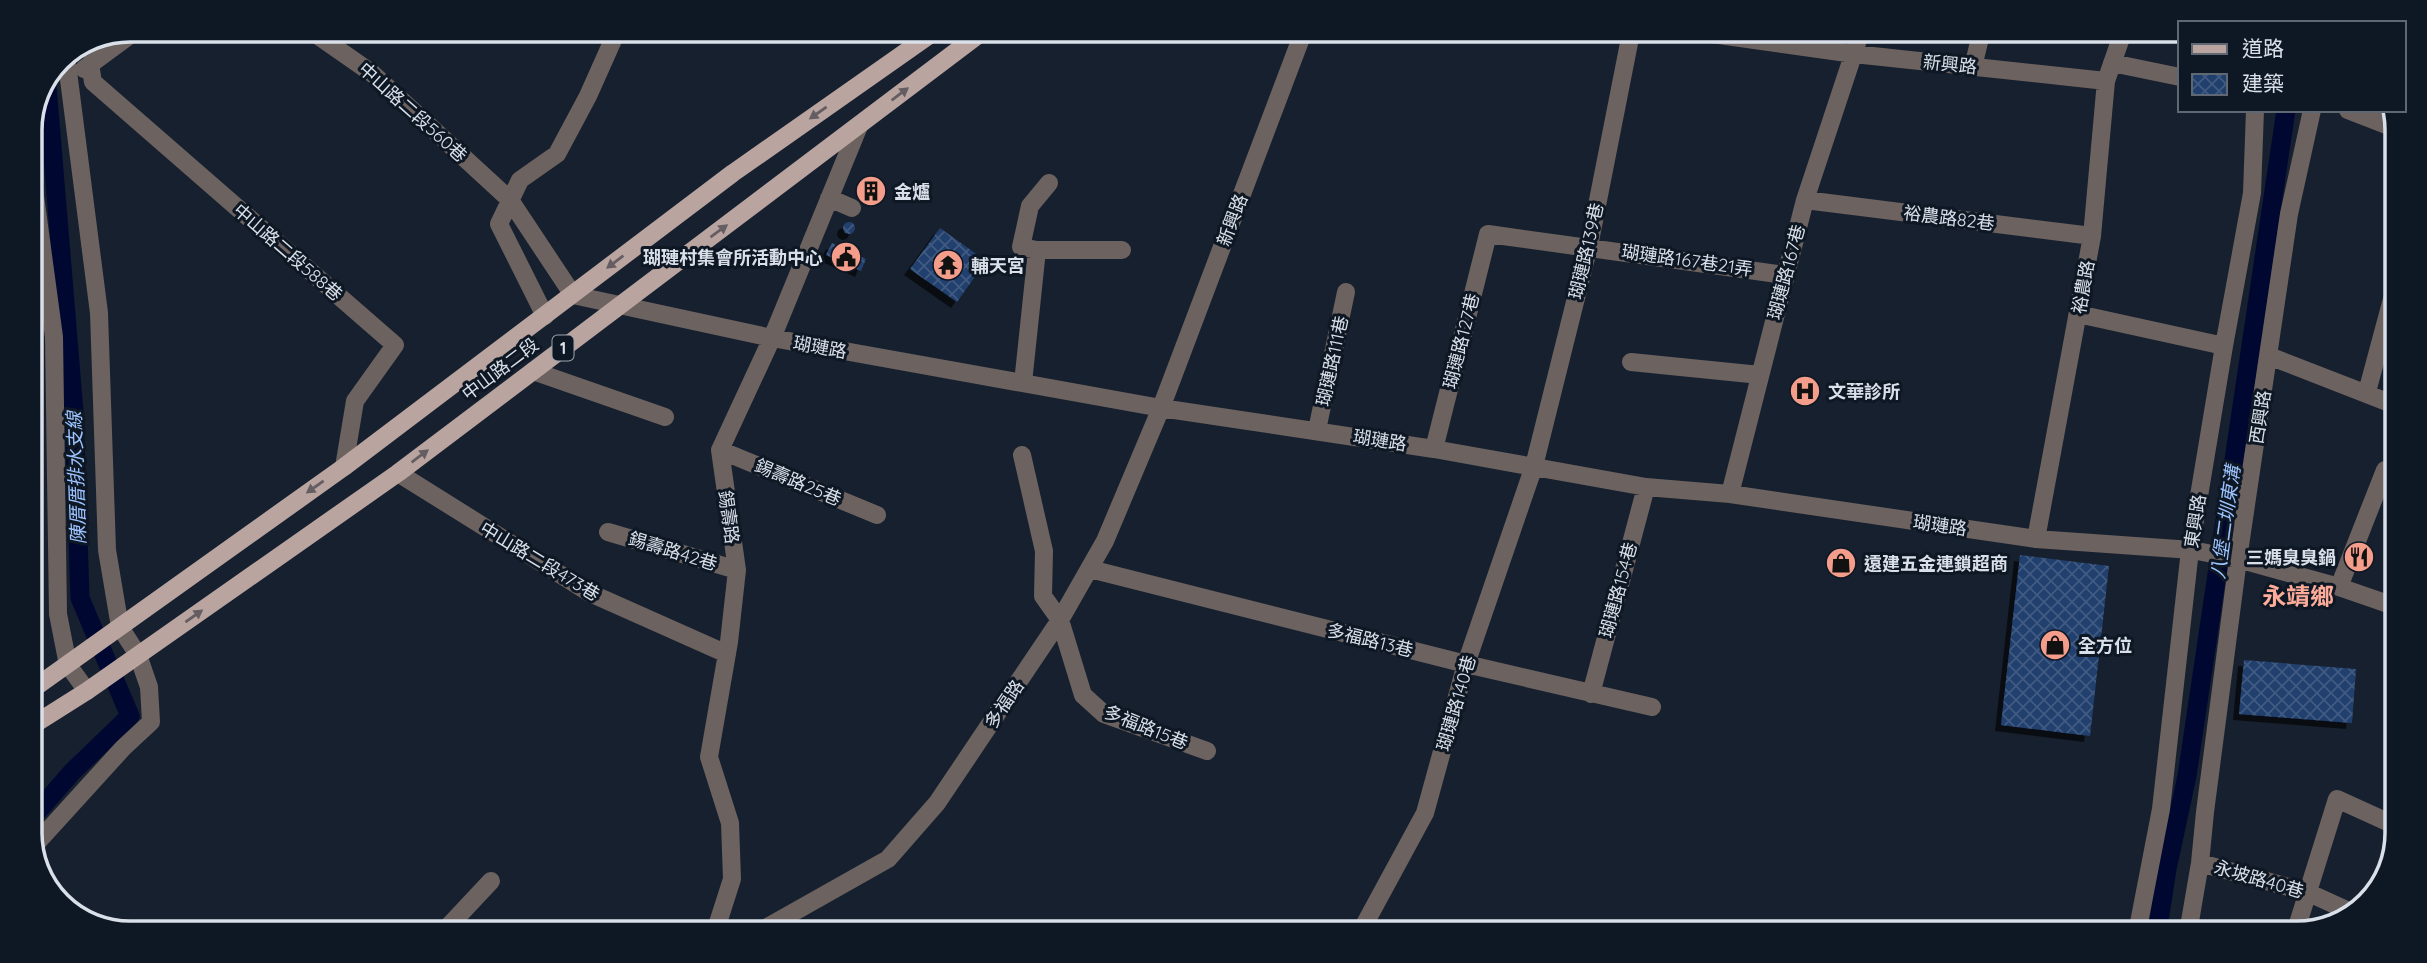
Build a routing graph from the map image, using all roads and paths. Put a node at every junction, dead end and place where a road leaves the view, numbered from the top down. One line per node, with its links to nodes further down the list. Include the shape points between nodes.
1 (327, 42): 28 (street, 中山路二段560巷, via 373,74)
2 (612, 42): 28 (street, via 557,154 520,180)
3 (920, 42): 38 (main road, 中山路二段 / 1, one-way to 38, via 733,173)
4 (969, 42): 24 (main road, 中山路二段 / 1, one-way to 4)
5 (1300, 42): 52 (street, 新興路)
6 (1629, 42): 32 (street, 瑚璉路139巷)
7 (1772, 42): 12 (street, 新興路)
8 (1858, 42): 12 (street, 瑚璉路167巷)
9 (1978, 42): 15 (street)
10 (2120, 42): 13 (street, 裕農路)
11 (119, 43): 14 (street)
12 (1854, 54): 15 (street, 新興路); 27 (street, 瑚璉路167巷)
13 (2112, 63): 17 (street); 19 (street, 裕農路)
14 (90, 64): 18 (street); 59 (street, 中山路二段588巷, via 93,82 395,345 355,401)
15 (1973, 67): 19 (street, 新興路)
16 (68, 69): 18 (street)
17 (2178, 77)
18 (69, 81): 74 (street, via 99,313 107,550)
19 (2106, 81): 31 (street, 裕農路)
20 (2255, 112): 44 (street, 東興路, via 2252,194)
21 (2312, 112): 45 (street, 西興路, via 2289,214)
22 (2353, 112): 23 (street)
23 (2385, 124)
24 (859, 125): 26 (street); 39 (main road, 中山路二段 / 1, one-way to 24)
25 (1049, 183): 34 (street, via 1030,206 1021,247)
26 (829, 198): 29 (street); 43 (street)
27 (1805, 200): 31 (street, 裕農路82巷); 36 (street, 瑚璉路167巷)
28 (510, 201): 38 (street, 中山路二段560巷); 41 (street, via 499,223)
29 (852, 208)
30 (1488, 234): 32 (street, 瑚璉路167巷21弄); 55 (street, 瑚璉路127巷)
31 (2092, 236): 40 (street, 裕農路)
32 (1589, 246): 36 (street, 瑚璉路167巷21弄); 58 (street, 瑚璉路139巷)
33 (42, 248): 77 (street, via 54,337 58,614)
34 (1037, 250): 35 (street); 49 (street)
35 (1122, 250)
36 (1785, 275): 48 (street, 瑚璉路167巷)
37 (1346, 292): 54 (street, 瑚璉路111巷)
38 (573, 295): 39 (street, 瑚璉路); 41 (main road, 中山路二段 / 1)
39 (620, 305): 43 (street, 瑚璉路); 47 (main road, 中山路二段 / 1)
40 (2078, 314): 44 (street); 66 (street, 裕農路)
41 (545, 316): 59 (main road, 中山路二段 / 1)
42 (2385, 326): 50 (street)
43 (772, 338): 49 (street, 瑚璉路); 56 (street)
44 (2224, 346): 67 (street, 東興路)
45 (2269, 356): 50 (street); 68 (street, 西興路)
46 (1630, 362): 48 (street)
47 (533, 371): 53 (street); 61 (main road, 中山路二段 / 1, one-way to 47)
48 (1760, 375): 63 (street, 瑚璉路167巷)
49 (1023, 383): 52 (street, 瑚璉路)
50 (2367, 392): 51 (street)
51 (2385, 400)
52 (1161, 408): 54 (street, 瑚璉路); 69 (street, 多福路)
53 (665, 416)
54 (1317, 430): 55 (street, 瑚璉路)
55 (1433, 449): 58 (street, 瑚璉路)
56 (720, 450): 64 (street, 錫壽路25巷); 70 (street, 錫壽路)
57 (1022, 455): 73 (street, 多福路15巷, via 1044,551 1043,596)
58 (1534, 466): 62 (street, 瑚璉路); 78 (street, 瑚璉路140巷)
59 (344, 467): 74 (main road, 中山路二段 / 1, one-way to 74)
60 (2385, 470): 71 (street)
61 (398, 473): 75 (street, 中山路二段473巷, via 590,593); 76 (main road, 中山路二段 / 1, one-way to 61)
62 (1646, 487): 63 (street, 瑚璉路); 81 (street, 瑚璉路154巷)
63 (1730, 494): 66 (street, 瑚璉路)
64 (877, 515)
65 (608, 532): 70 (street, 錫壽路42巷)
66 (2036, 539): 67 (street, 瑚璉路)
67 (2191, 550): 68 (street, 瑚璉路); 95 (street, 東興路, via 2161,809)
68 (2237, 559): 71 (street); 87 (street, 西興路)
69 (1090, 569): 73 (street, 多福路); 78 (street, 多福路13巷)
70 (737, 570): 75 (street, 錫壽路)
71 (2339, 587): 72 (street)
72 (2385, 603)
73 (1060, 620): 84 (street, 多福路15巷, via 1083,695 1104,714); 93 (street, 多福路, via 937,803 888,859)
74 (120, 627): 76 (street); 77 (main road, 1)
75 (727, 654): 92 (street, 錫壽路, via 709,757 730,822 732,879)
76 (138, 655): 80 (main road, 1); 86 (street, via 149,687 151,722)
77 (68, 664): 79 (main road, 1); 80 (street)
78 (1466, 664): 81 (street, 多福路13巷); 94 (street, 瑚璉路140巷, via 1425,813)
79 (42, 682)
80 (94, 686): 83 (main road, 1)
81 (1591, 694): 82 (street, 多福路13巷)
82 (1652, 708)
83 (42, 719)
84 (1207, 751)
85 (2385, 821): 89 (street, via 2337,799)
86 (42, 837)
87 (2200, 863): 89 (street, 永坡路40巷); 96 (street, 西興路)
88 (491, 881): 91 (street)
89 (2307, 892): 90 (street, 永坡路40巷); 97 (street)
90 (2342, 908)
91 (454, 921)
92 (719, 921)
93 (778, 921)
94 (1370, 921)
95 (2139, 921)
96 (2190, 921)
97 (2299, 921)

